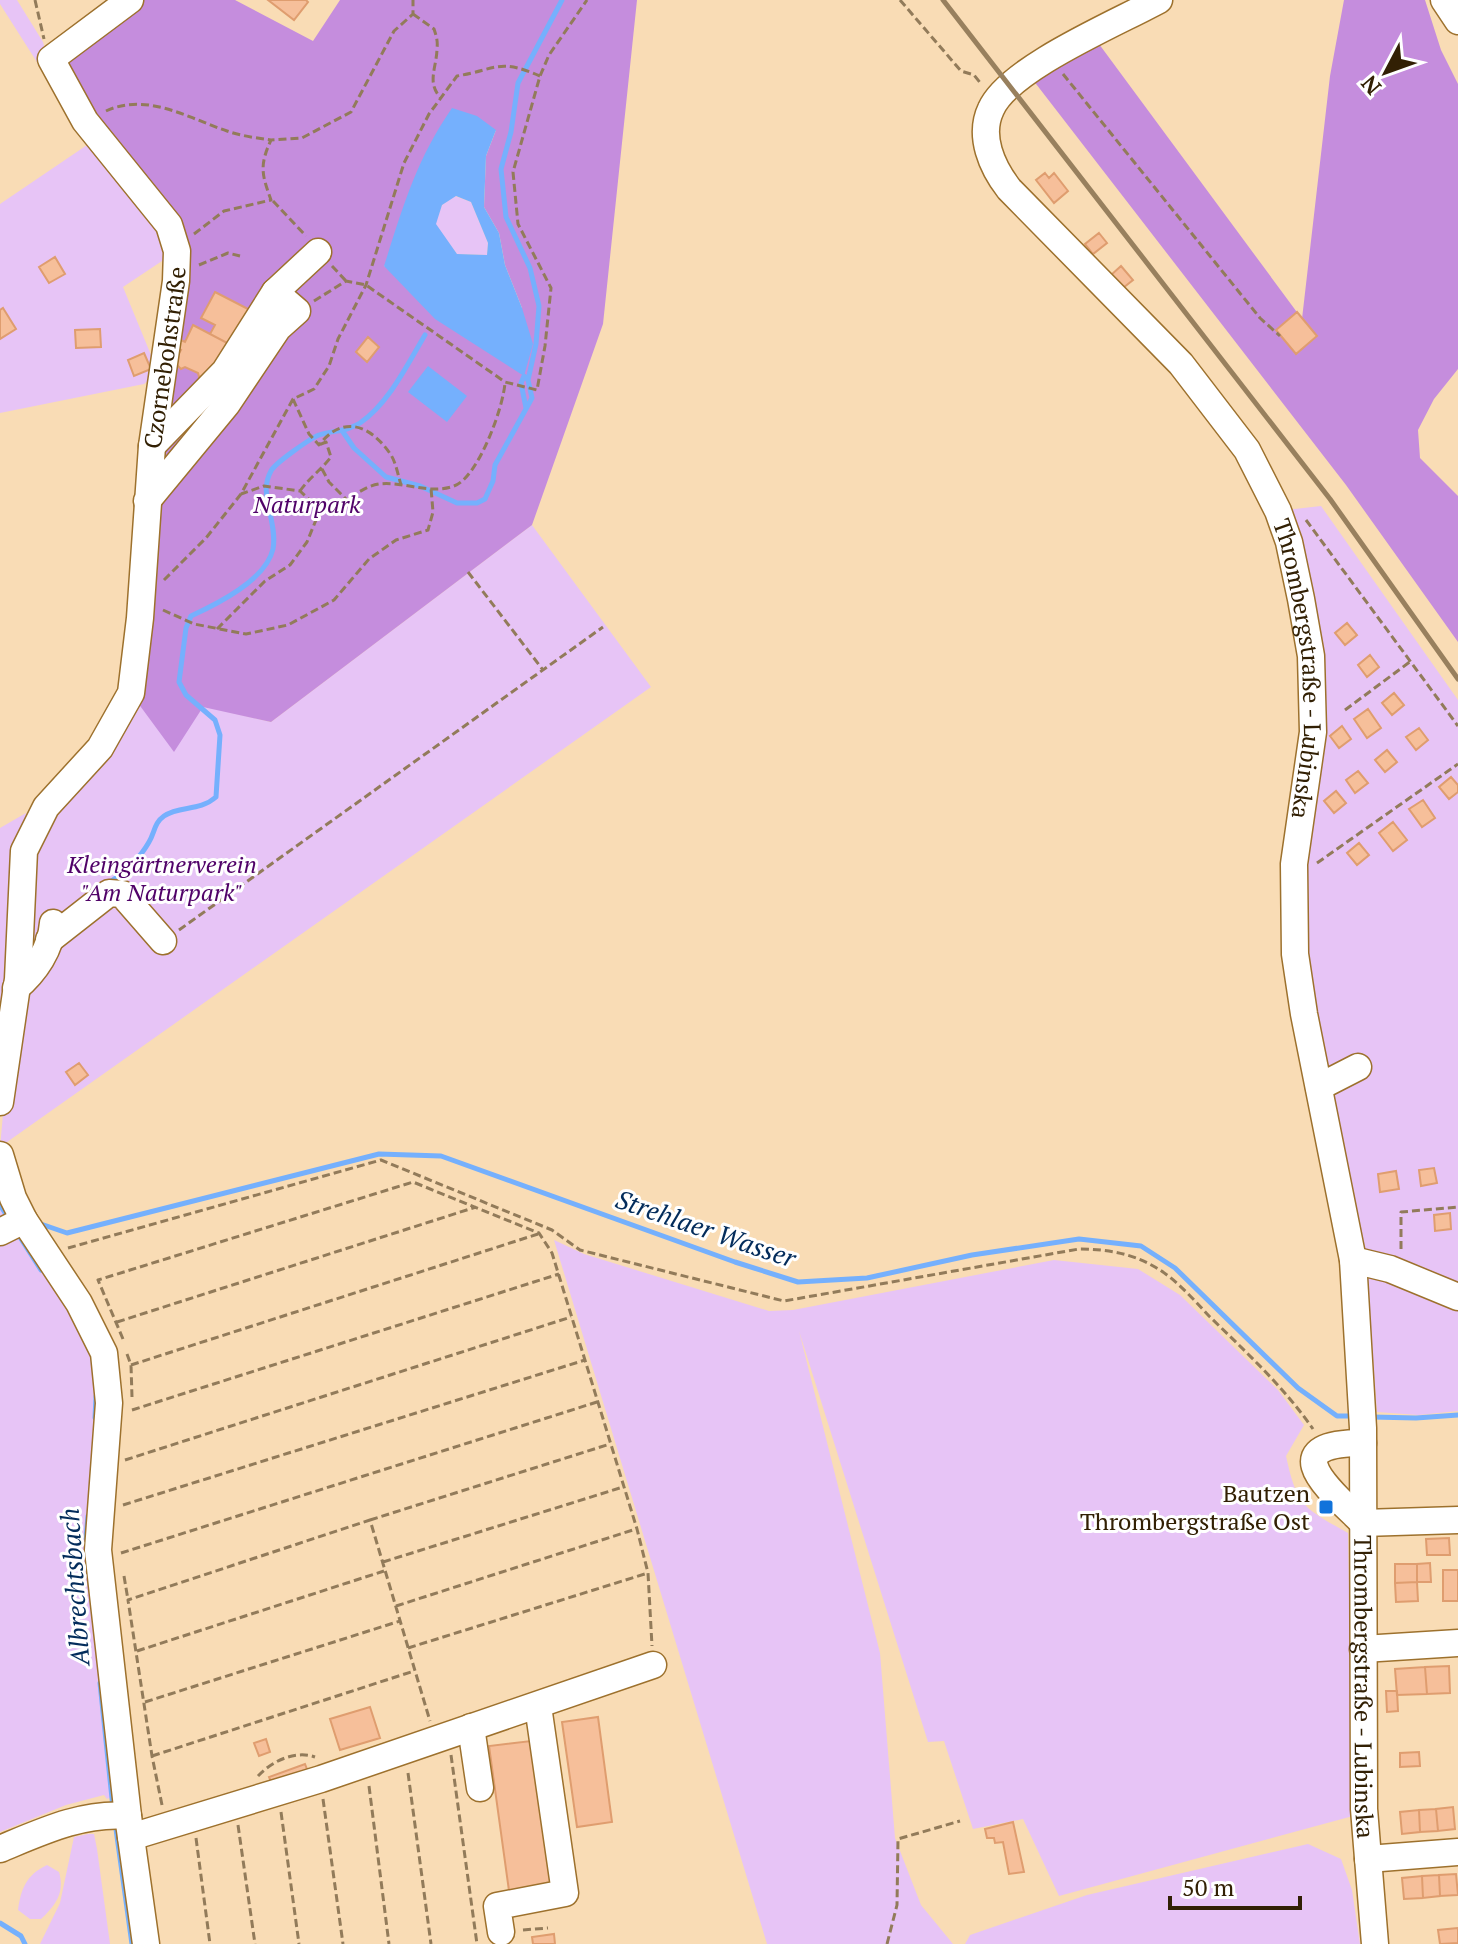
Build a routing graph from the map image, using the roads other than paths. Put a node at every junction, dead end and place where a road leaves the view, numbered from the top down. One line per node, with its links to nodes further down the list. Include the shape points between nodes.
1 (130, 0): 7 (street, Czornebohstraße, via 51,59 85,121 169,225 177,251)
2 (1159, 0): 12 (street, Thrombergstraße - Lubinska, via 1018,80 993,104 987,147 1001,179 1181,364 1247,450 1289,542 1311,656 1313,732 1294,864 1295,954)
3 (1444, 0): 4 (street)
4 (1458, 21)
5 (318, 252): 6 (street)
6 (275, 292): 7 (street, via 225,371); 8 (street, via 297,311 278,328 227,404)
7 (152, 446): 8 (street, Czornebohstraße)
8 (147, 501): 10 (street, Czornebohstraße, via 131,693 100,748 46,807 24,851)
9 (163, 941): 10 (street, via 122,894 109,893 52,928 35,972)
10 (18, 978): 13 (street)
11 (1358, 1067): 12 (street)
12 (1319, 1087): 16 (street, Thrombergstraße - Lubinska)
13 (0, 1102)
14 (0, 1155): 15 (street, via 13,1198)
15 (12, 1226): 27 (street, via 45,1255 79,1303 104,1353 109,1403 98,1550)
16 (1353, 1260): 17 (street); 18 (street, Thrombergstraße - Lubinska)
17 (1458, 1297)
18 (1363, 1427): 20 (street, Thrombergstraße - Lubinska); 20 (street, via 1326,1447 1314,1463 1318,1479)
19 (1458, 1520): 20 (street)
20 (1363, 1523): 22 (street, Thrombergstraße - Lubinska)
21 (1458, 1643): 22 (street)
22 (1363, 1649): 30 (street, Thrombergstraße - Lubinska)
23 (653, 1665): 24 (street)
24 (538, 1706): 25 (street); 31 (street, via 565,1893 497,1906)
25 (452, 1734): 26 (street); 27 (street, via 167,1826)
26 (480, 1788)
27 (118, 1821): 28 (street, via 73,1821); 32 (street)
28 (0, 1849)
29 (1458, 1852): 30 (street)
30 (1368, 1859): 33 (street, Thrombergstraße - Lubinska)
31 (501, 1932)
32 (146, 1944)
33 (1375, 1944)

